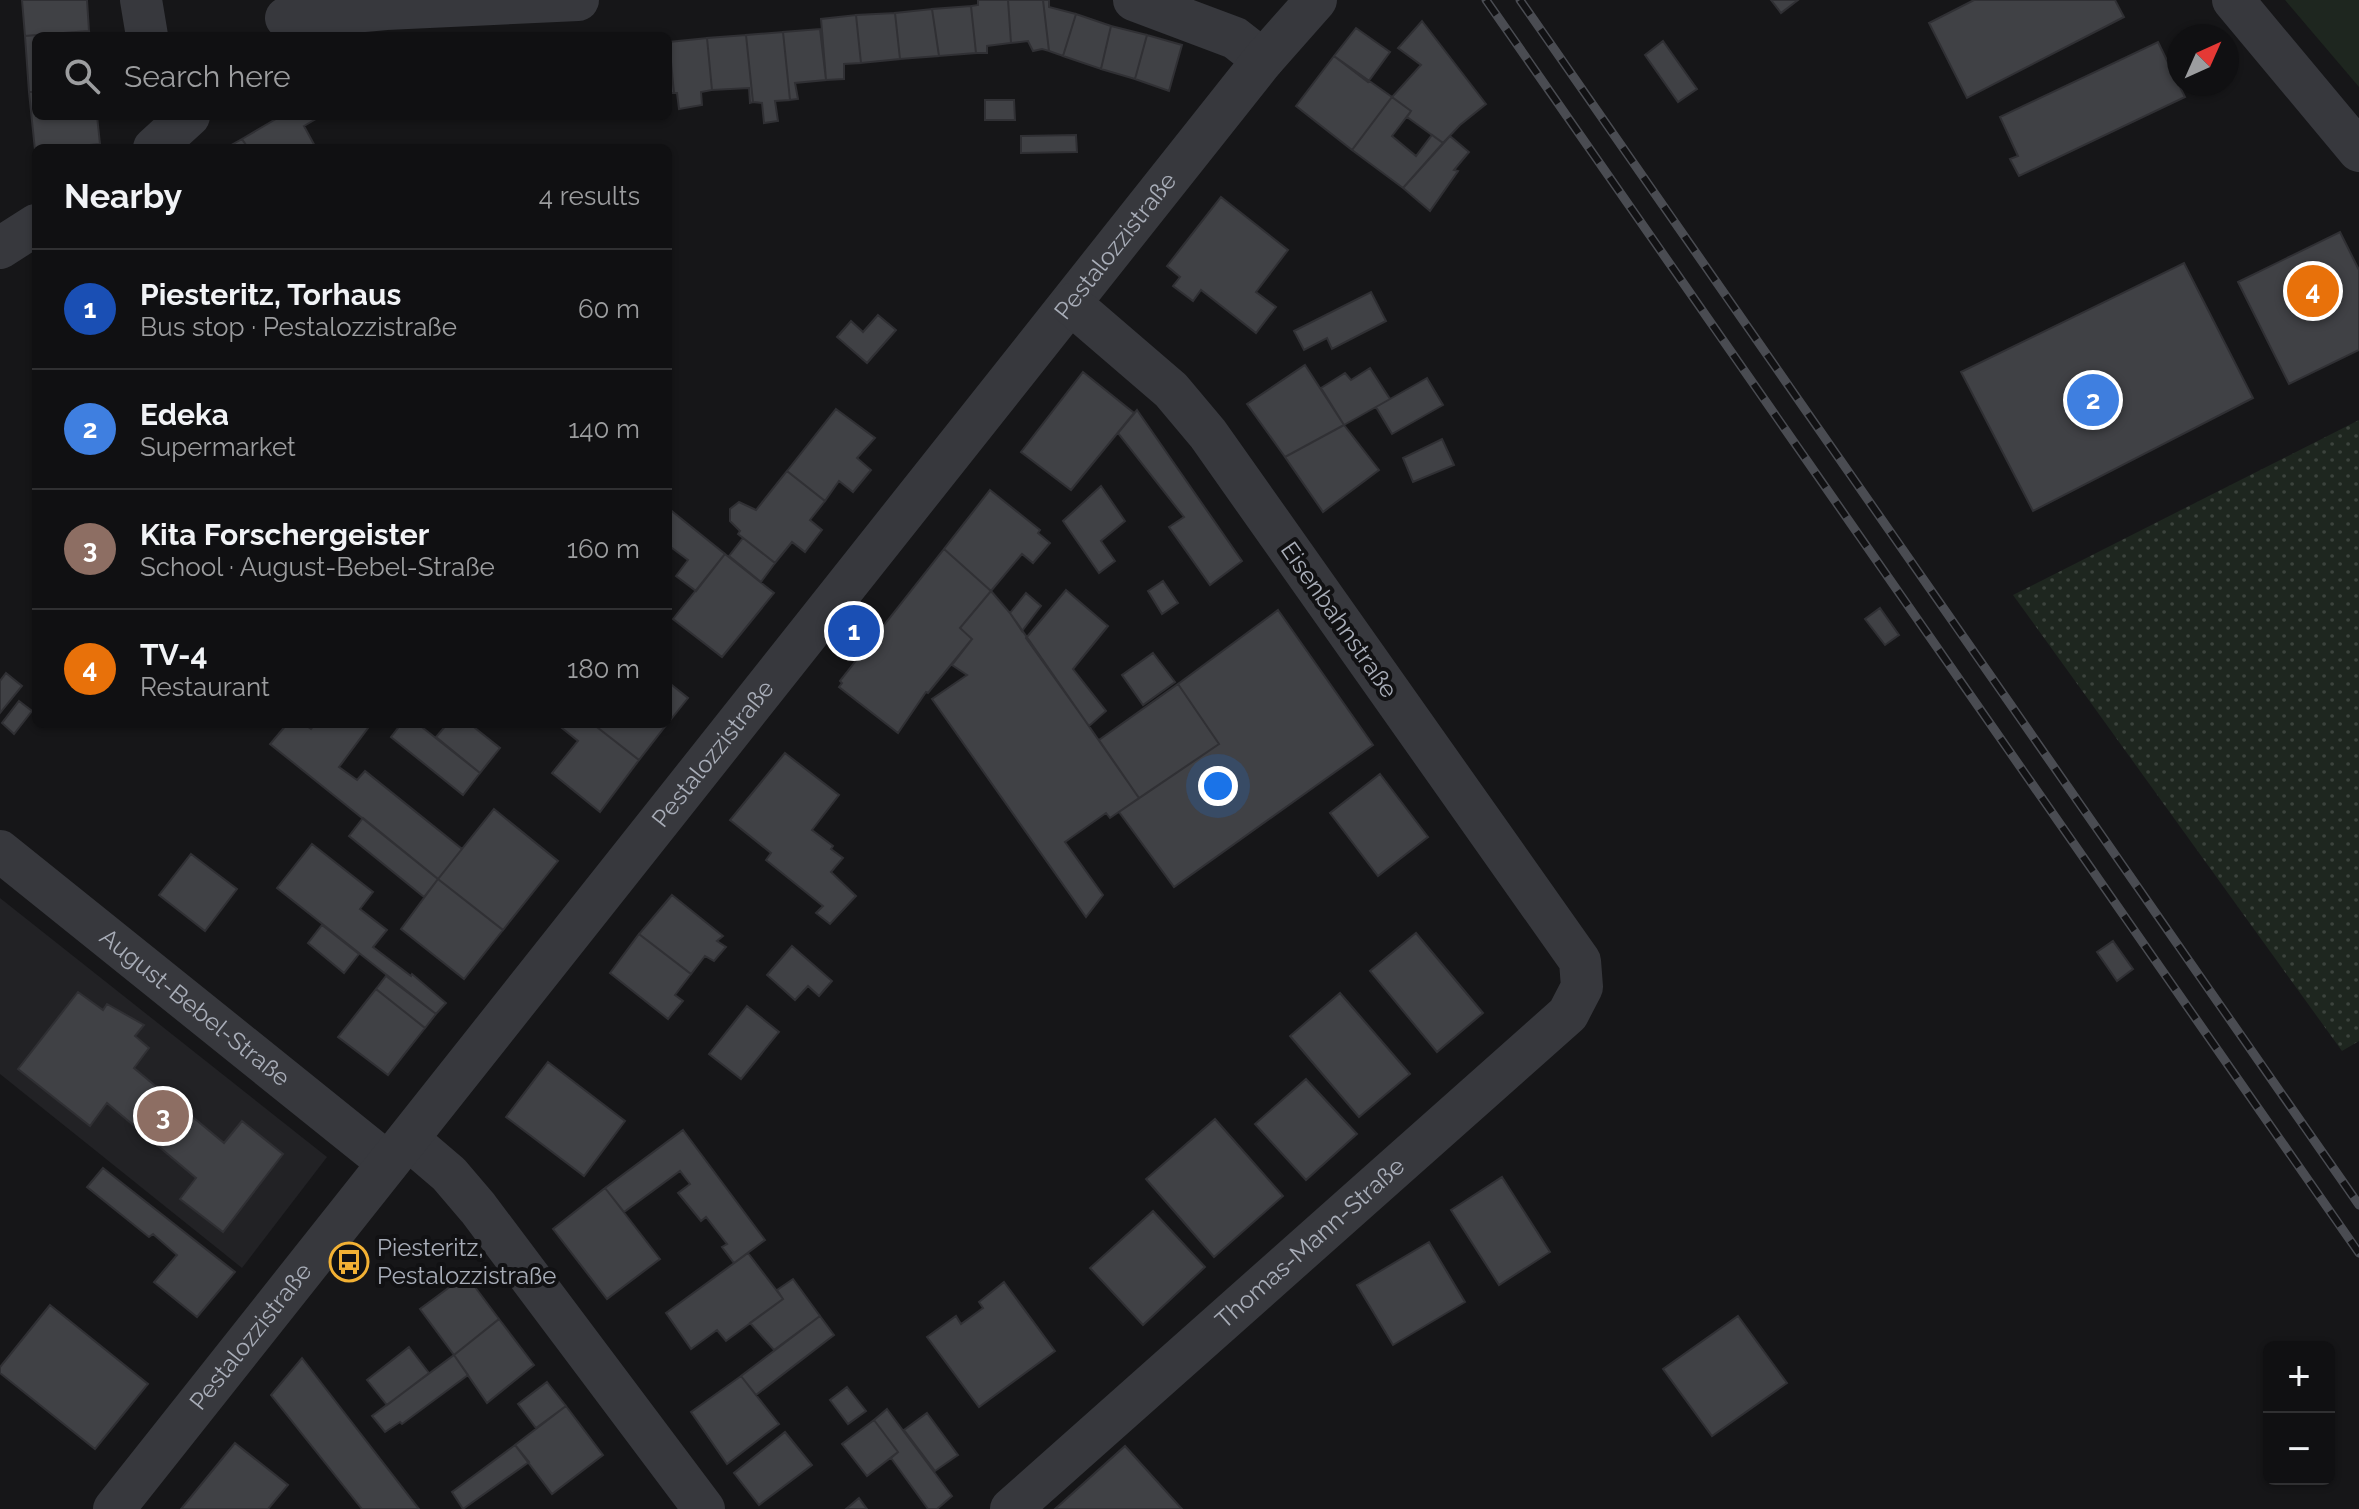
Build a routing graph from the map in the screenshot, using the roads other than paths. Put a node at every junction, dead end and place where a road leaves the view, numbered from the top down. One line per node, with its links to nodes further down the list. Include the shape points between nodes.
1 (141, 0): 7 (street)
2 (578, 0): 6 (street)
3 (1134, 0): 8 (street, via 1235,38)
4 (1316, 0): 8 (street, Pestalozzistraße)
5 (2233, 0): 9 (street)
6 (271, 18)
7 (146, 32)
8 (1263, 60): 12 (street, Pestalozzistraße)
9 (2359, 151)
10 (32, 228): 11 (street)
11 (0, 248)
12 (1071, 304): 14 (street, Eisenbahnstraße, via 1171,390 1208,434); 15 (street, Pestalozzistraße)
13 (0, 851): 15 (street, August-Bebel-Straße)
14 (1580, 961): 18 (street, Thomas-Mann-Straße, via 1582,987 1568,1014)
15 (398, 1151): 16 (street, Pestalozzistraße); 17 (street, August-Bebel-Straße, via 449,1174)
16 (114, 1509)
17 (704, 1509)
18 (1011, 1509)

